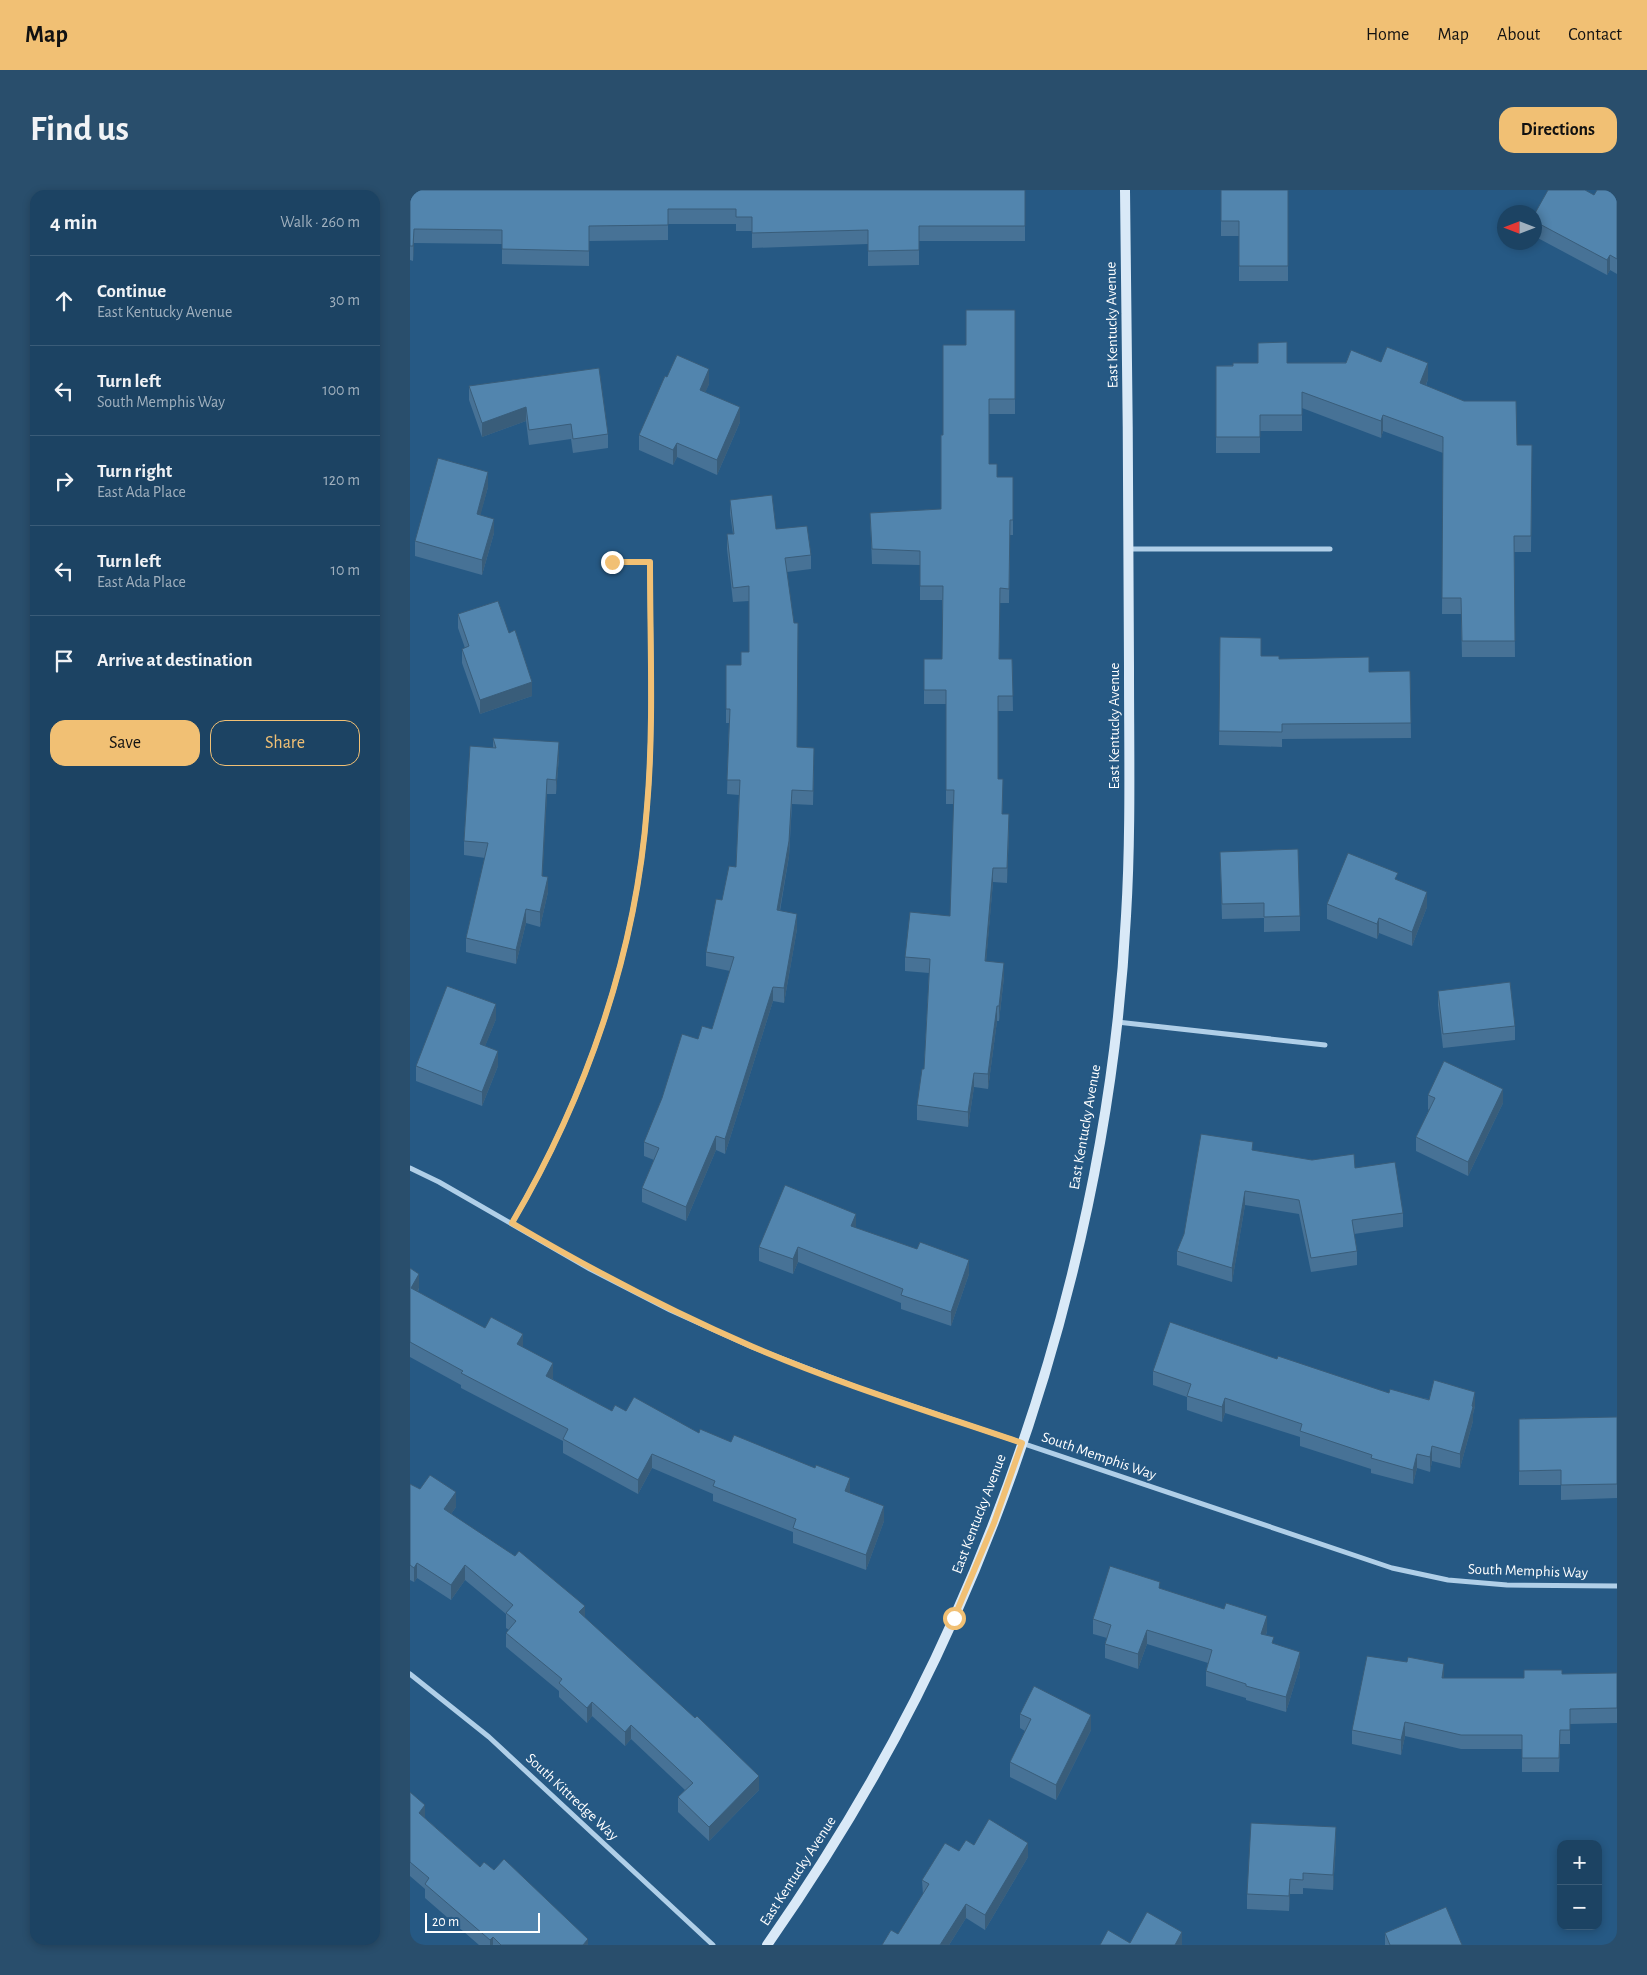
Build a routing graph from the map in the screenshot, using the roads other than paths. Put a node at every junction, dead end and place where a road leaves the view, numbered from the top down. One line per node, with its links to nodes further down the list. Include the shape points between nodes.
1 (1125, 190): 3 (street, East Kentucky Avenue)
2 (1330, 549): 3 (street)
3 (1129, 550): 5 (street, East Kentucky Avenue, via 1126,918)
4 (612, 562): 8 (street, via 650,562 648,798 634,905 611,1000 578,1093)
5 (1117, 1022): 6 (street); 9 (street, East Kentucky Avenue, via 1103,1124 1083,1226 1058,1326)
6 (1325, 1045)
7 (410, 1168): 8 (street, South Memphis Way)
8 (512, 1223): 9 (street, South Memphis Way, via 598,1274 752,1346 859,1388)
9 (1022, 1443): 10 (street, South Memphis Way, via 1392,1568 1448,1580 1506,1585); 13 (street, East Kentucky Avenue, via 994,1523 909,1712 860,1802)
10 (1617, 1586)
11 (410, 1674): 12 (street, South Kittredge Way, via 489,1737)
12 (713, 1945)
13 (768, 1945)

